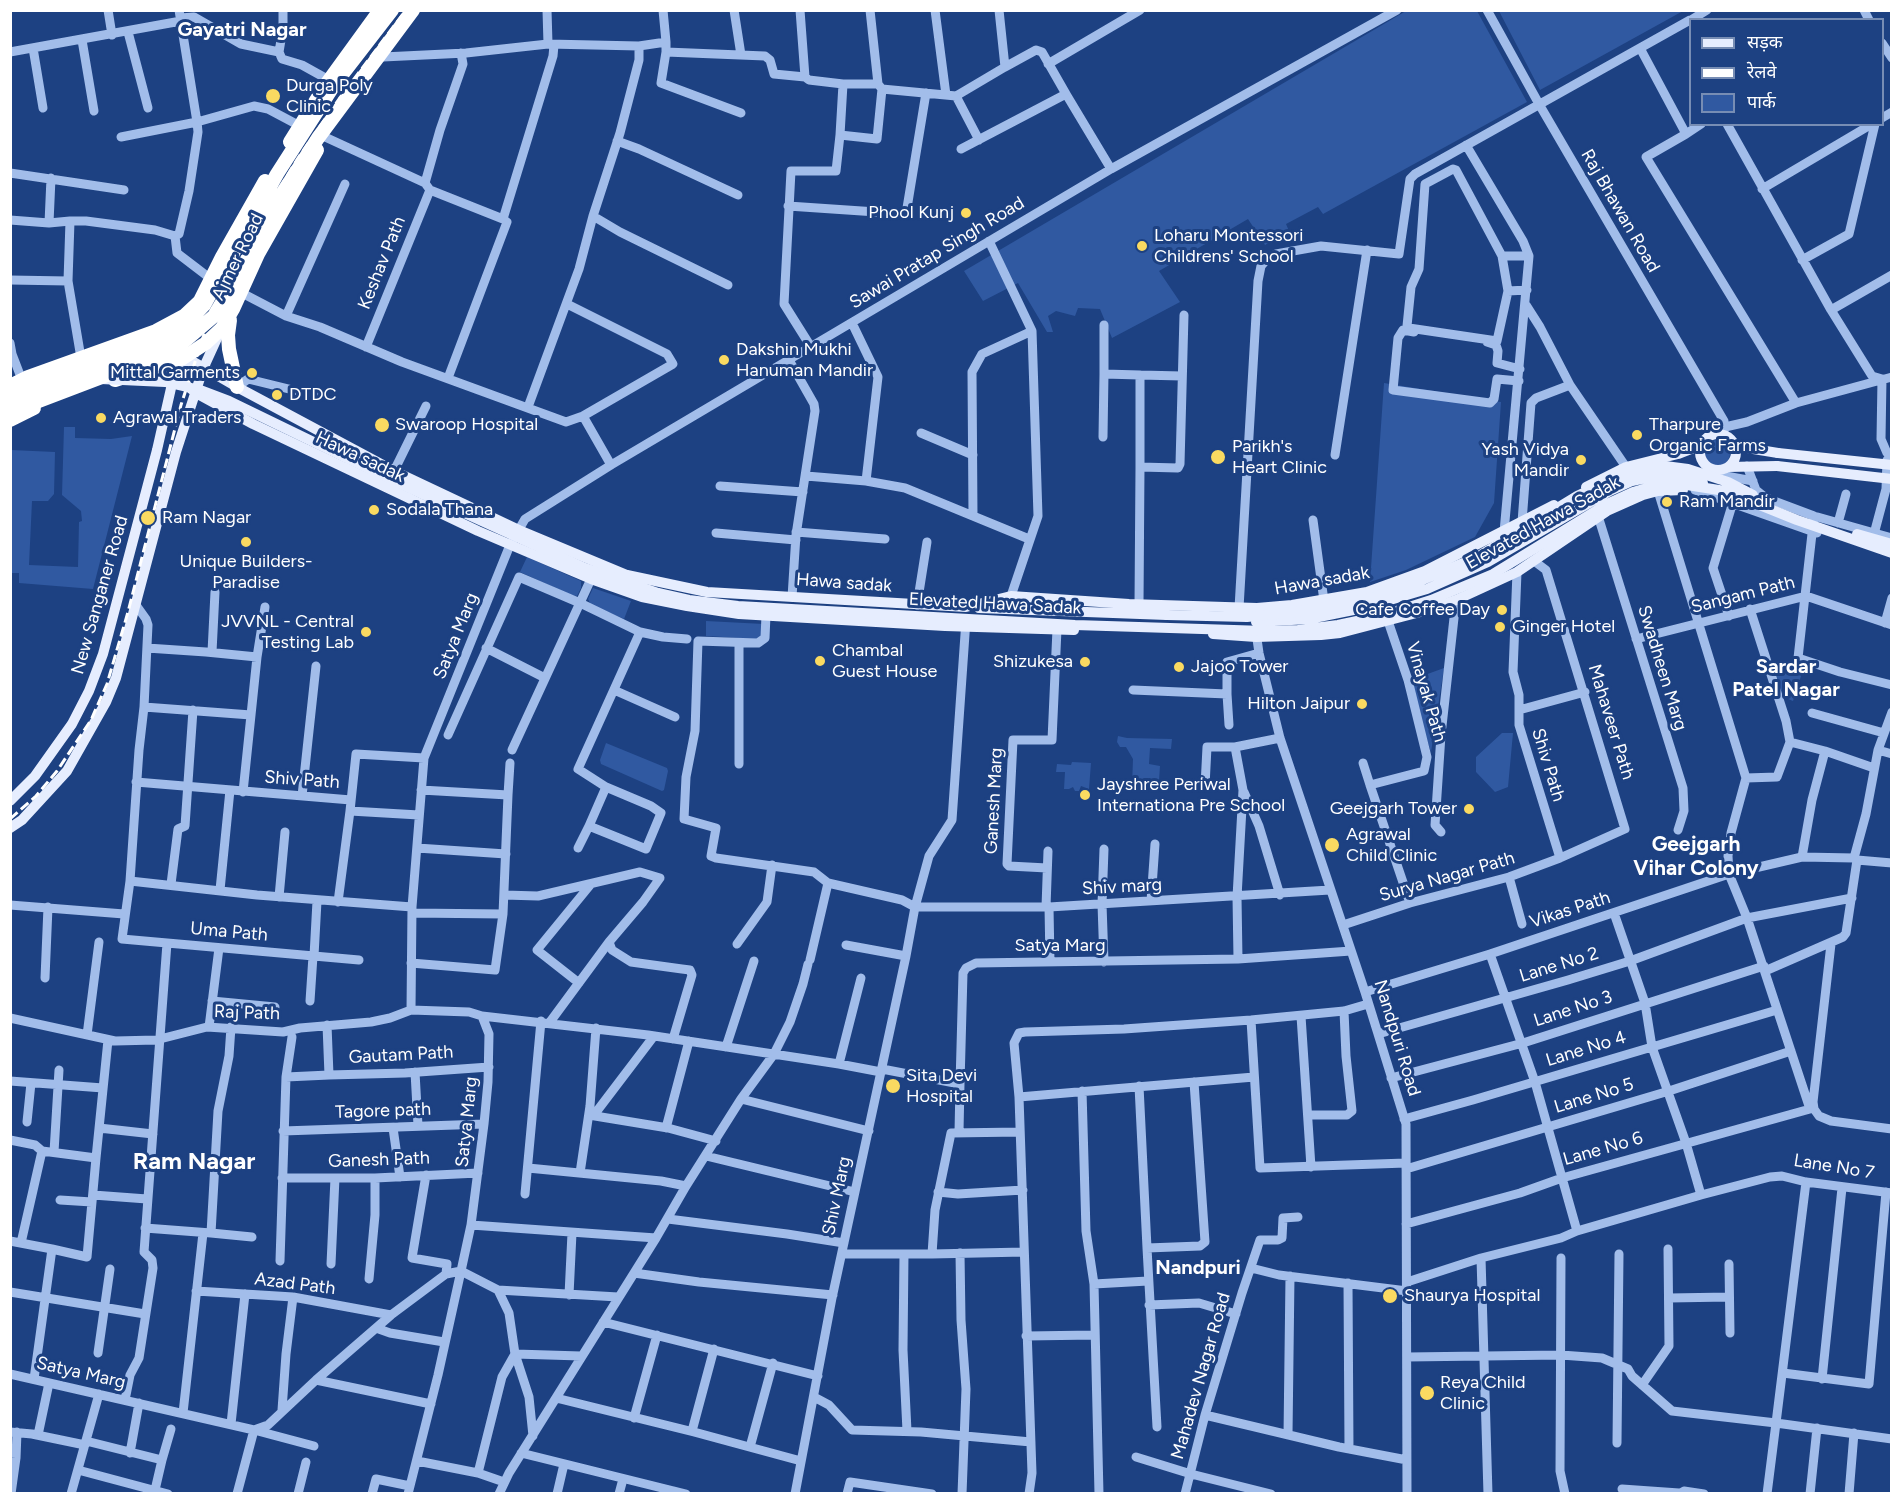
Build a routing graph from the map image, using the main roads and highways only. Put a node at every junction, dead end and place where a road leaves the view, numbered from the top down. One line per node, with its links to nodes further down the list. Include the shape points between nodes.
1 (380, 10): 7 (highway, Ajmer Road, via 329,80 265,181 200,301 184,316)
2 (392, 10): 16 (highway, bridge, via 328,95 277,174 204,305 189,321 171,336)
3 (413, 10): 12 (highway, bridge, via 312,147 276,203 214,316 180,345)
4 (419, 10): 5 (highway, Ajmer Road, via 325,137 283,209)
5 (233, 309): 6 (highway, Ajmer Road); 14 (highway, via 228,335)
6 (222, 328): 9 (highway, Ajmer Road); 10 (main road, New Sanganer Road)
7 (156, 331): 8 (highway, Ajmer Road); 9 (main road, Hawa sadak)
8 (141, 336): 11 (main road); 13 (highway, Ajmer Road)
9 (186, 359): 10 (main road, Hawa sadak); 11 (highway, Ajmer Road)
10 (203, 369): 14 (main road, Hawa sadak); 15 (main road, New Sanganer Road)
11 (170, 370): 15 (main road); 18 (highway, Ajmer Road, via 39,405); 31 (main road, New Sanganer Road, via 157,450 103,654 89,692 72,724 35,776)
12 (99, 379): 17 (highway, bridge); 24 (main road, Elevated Hawa Sadak, bridge, via 165,382 200,390 585,568 658,593 738,606 1039,623 1298,630 1381,616 1452,591 1493,574 1633,492 1658,485)
13 (16, 383)
14 (237, 387): 29 (main road, Hawa sadak, via 394,471 627,576 707,592)
15 (196, 393): 26 (main road, Hawa sadak, via 326,459 591,579 642,597 739,614 965,627 1256,637 1321,635 1388,621 1456,600 1517,572); 32 (main road, New Sanganer Road, via 106,702 67,771)
16 (10, 400)
17 (10, 412)
18 (10, 420)
19 (1701, 445): 20 (main road, via 1708,437 1724,431); 22 (main road, via 1702,461 1711,469); 25 (main road, Hawa sadak, via 1626,467)
20 (1735, 446): 21 (main road, bridge); 22 (main road, via 1735,458)
21 (1892, 465)
22 (1722, 470): 23 (main road, bridge, via 1777,466); 26 (main road, Hawa sadak, via 1694,490 1643,495 1598,516)
23 (1892, 479)
24 (1725, 490): 28 (main road, Elevated Hawa Sadak, bridge); 30 (main road, bridge, via 1684,476 1632,481 1488,562 1427,589 1363,609 1309,619)
25 (1553, 505): 26 (main road); 29 (main road, Hawa sadak, via 1425,571 1367,592 1324,601 1257,609 1011,596)
26 (1570, 536)
27 (1892, 544): 29 (main road, Elevated Hawa Sadak, bridge, via 1800,516 1728,482 1665,466 1630,471 1577,496 1477,557 1371,598 1247,617)
28 (1892, 554)
29 (966, 608)
30 (1256, 622)
31 (10, 801)
32 (10, 828)

